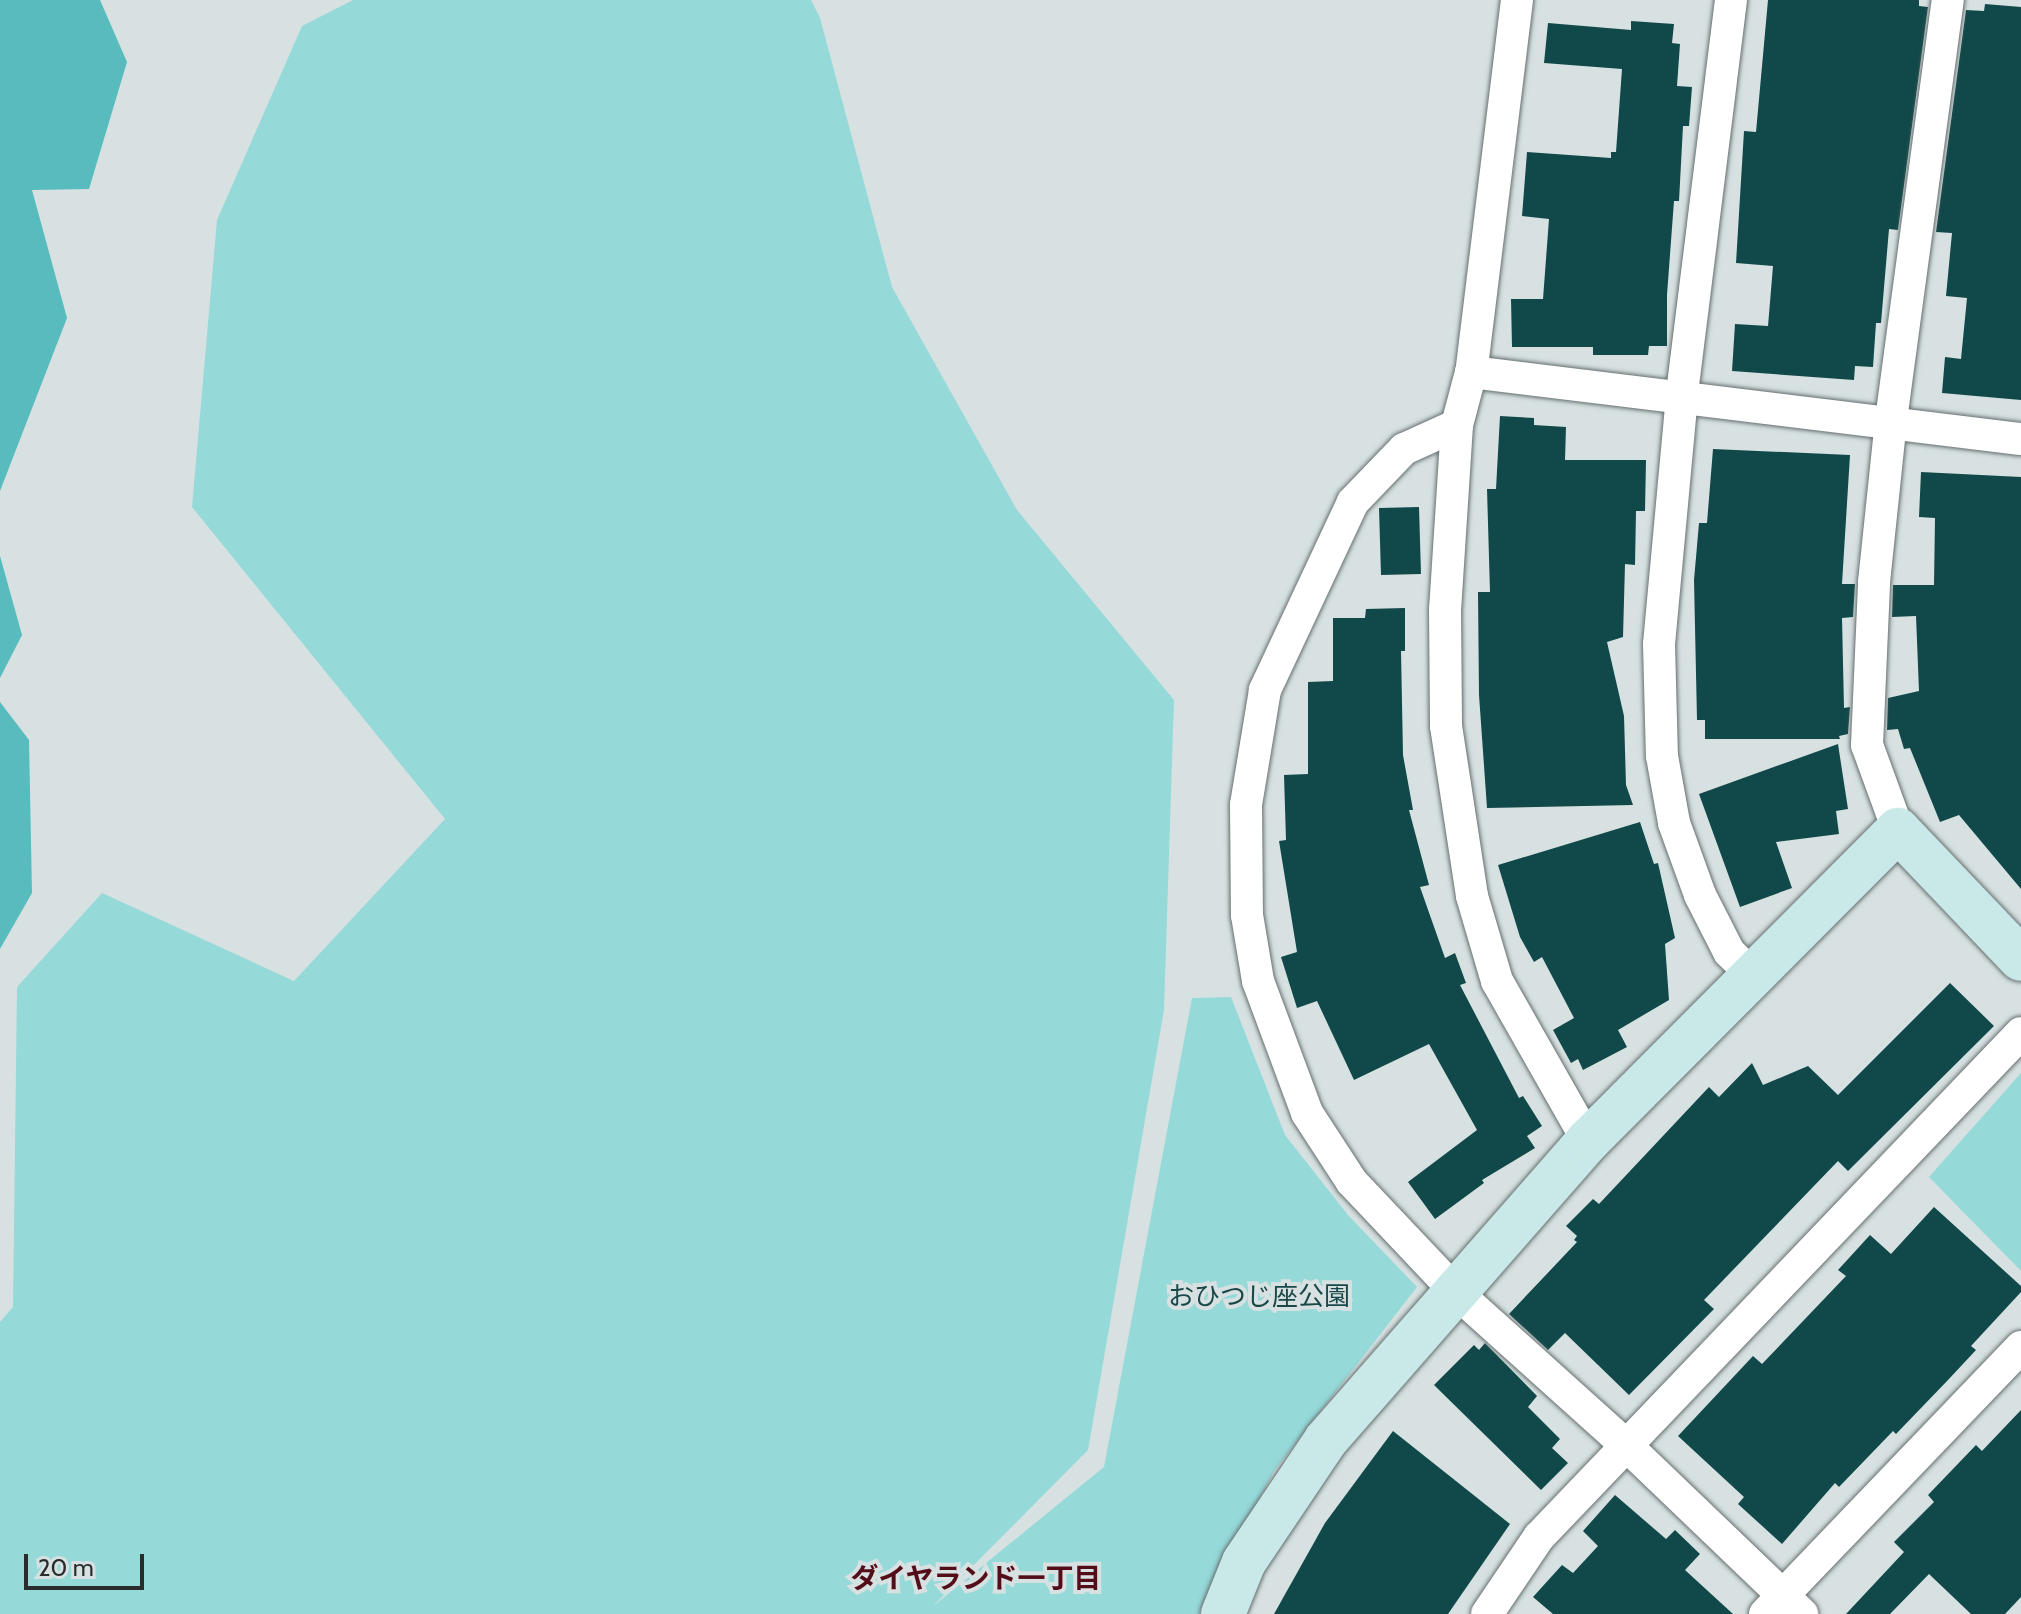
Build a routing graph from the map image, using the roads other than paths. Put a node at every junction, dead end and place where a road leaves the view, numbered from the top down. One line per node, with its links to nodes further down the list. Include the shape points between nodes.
1 (1517, 0): 4 (street)
2 (1731, 0): 5 (street)
3 (1948, 0): 6 (street)
4 (1471, 372): 5 (street); 7 (street)
5 (1682, 396): 6 (street); 11 (street, via 1659,644 1662,756 1674,823 1700,895 1729,952)
6 (1891, 420): 8 (street); 9 (street, via 1874,582 1867,745)
7 (1457, 425): 13 (street, via 1445,609 1446,726 1472,896 1497,981); 14 (street, via 1404,449 1353,502 1265,690 1246,805 1247,915 1258,981 1307,1113 1352,1182)
8 (2021, 439)
9 (1898, 830): 10 (street); 11 (street)
10 (2021, 959)
11 (1753, 975): 13 (street)
12 (2021, 1033): 16 (street)
13 (1588, 1141): 14 (street)
14 (1457, 1293): 16 (street); 18 (street, via 1326,1440 1244,1562)
15 (2021, 1347): 17 (street)
16 (1627, 1446): 17 (street); 19 (street, via 1539,1537)
17 (1783, 1607)
18 (1223, 1614)
19 (1487, 1614)

